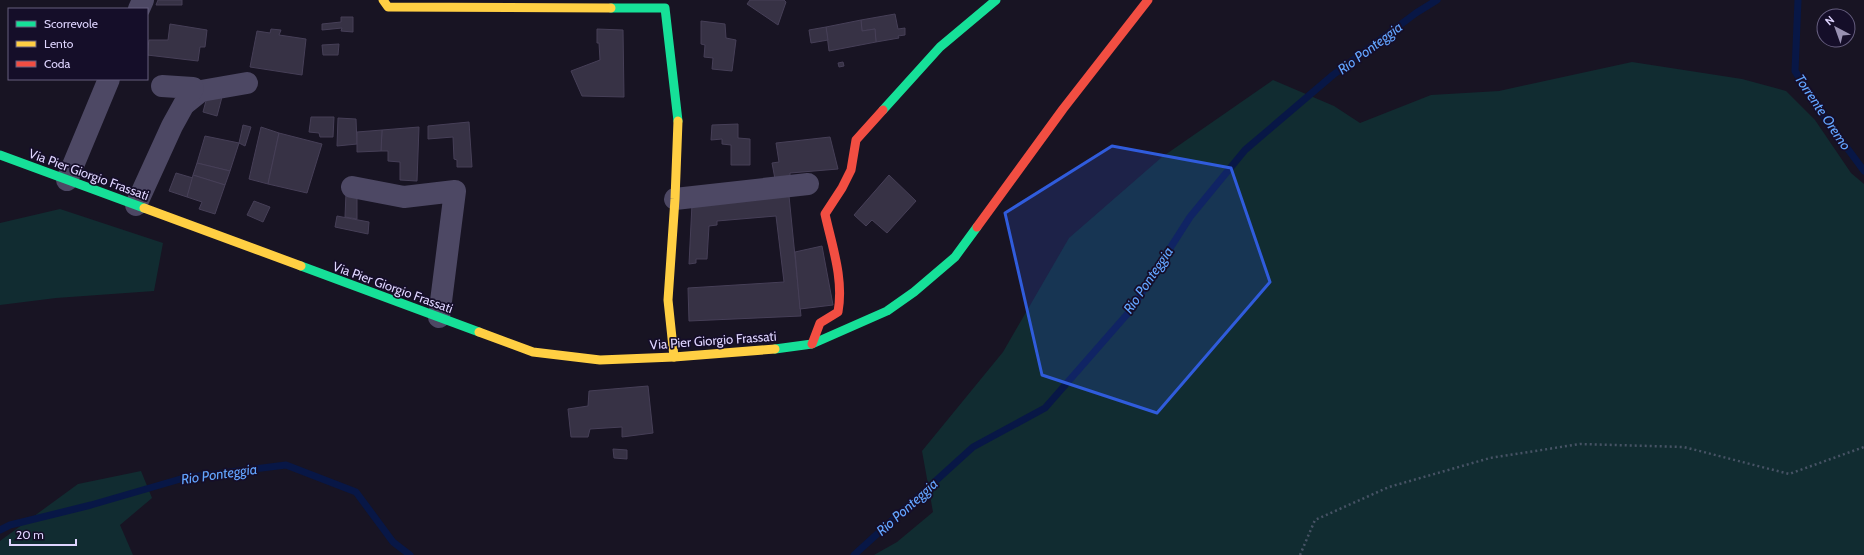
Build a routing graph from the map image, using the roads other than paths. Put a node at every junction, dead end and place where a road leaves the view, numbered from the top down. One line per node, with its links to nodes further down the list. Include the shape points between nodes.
1 (383, 0): 12 (street, via 388,7 665,8 678,112)
2 (996, 0): 15 (street, via 940,47 856,140 856,156 850,174 825,214 841,287 841,302 838,312 820,323)
3 (1148, 0): 15 (street, Via Pier Giorgio Frassati, via 1063,109 955,256 914,292 887,311)
4 (110, 80): 9 (street)
5 (247, 83): 7 (street, via 201,91)
6 (162, 86): 7 (street, via 193,88)
7 (186, 103): 13 (street, via 172,126)
8 (0, 155): 9 (street, Via Pier Giorgio Frassati)
9 (67, 180): 13 (street, Via Pier Giorgio Frassati)
10 (808, 184): 12 (street)
11 (352, 187): 14 (street, via 404,197 455,191)
12 (675, 199): 16 (street, via 668,300)
13 (136, 205): 14 (street, Via Pier Giorgio Frassati)
14 (439, 317): 16 (street, Via Pier Giorgio Frassati, via 533,352 600,360)
15 (812, 344): 16 (street, Via Pier Giorgio Frassati)
16 (674, 357)

